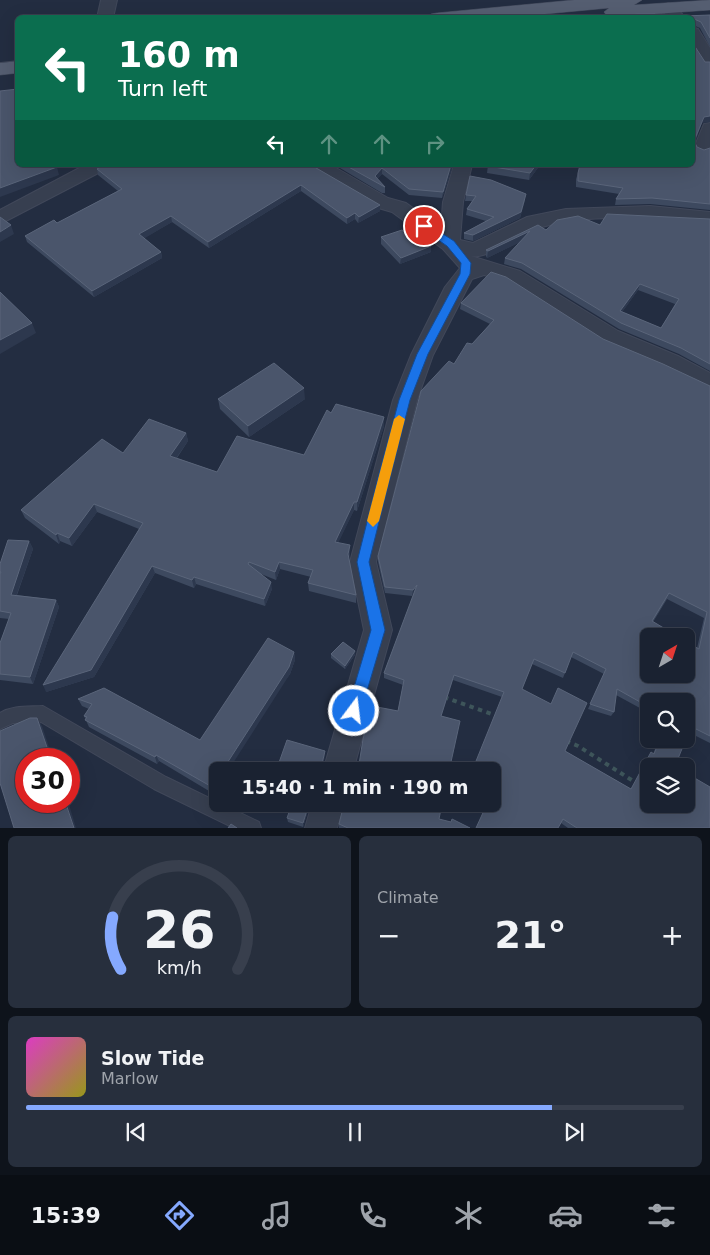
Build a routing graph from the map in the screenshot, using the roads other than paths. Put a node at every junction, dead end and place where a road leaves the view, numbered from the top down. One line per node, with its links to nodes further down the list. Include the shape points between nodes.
1 (109, 0): 5 (street)
2 (633, 0): 6 (main road)
3 (710, 5): 4 (main road)
4 (673, 12): 7 (main road)
5 (106, 15)
6 (470, 15)
7 (612, 15)
8 (695, 37): 11 (street)
9 (15, 60): 10 (main road)
10 (0, 62)
11 (710, 62)
12 (15, 67): 13 (main road)
13 (0, 69)
14 (710, 128): 15 (street)
15 (703, 148)
16 (95, 167): 19 (street)
17 (321, 167): 21 (street, via 382,203 399,207)
18 (462, 167): 21 (street, via 453,202)
19 (0, 218)
20 (710, 218): 21 (street, via 650,212 566,215 534,222 475,250)
21 (450, 244): 22 (street)
22 (471, 268): 23 (street, via 513,276 610,337 670,362); 25 (street, via 422,354 405,400 384,478 363,562 378,630)
23 (710, 384)
24 (0, 721): 27 (lane, via 11,715 43,714 160,783)
25 (341, 762)
26 (326, 812): 28 (street)
27 (253, 828)
28 (321, 828)

